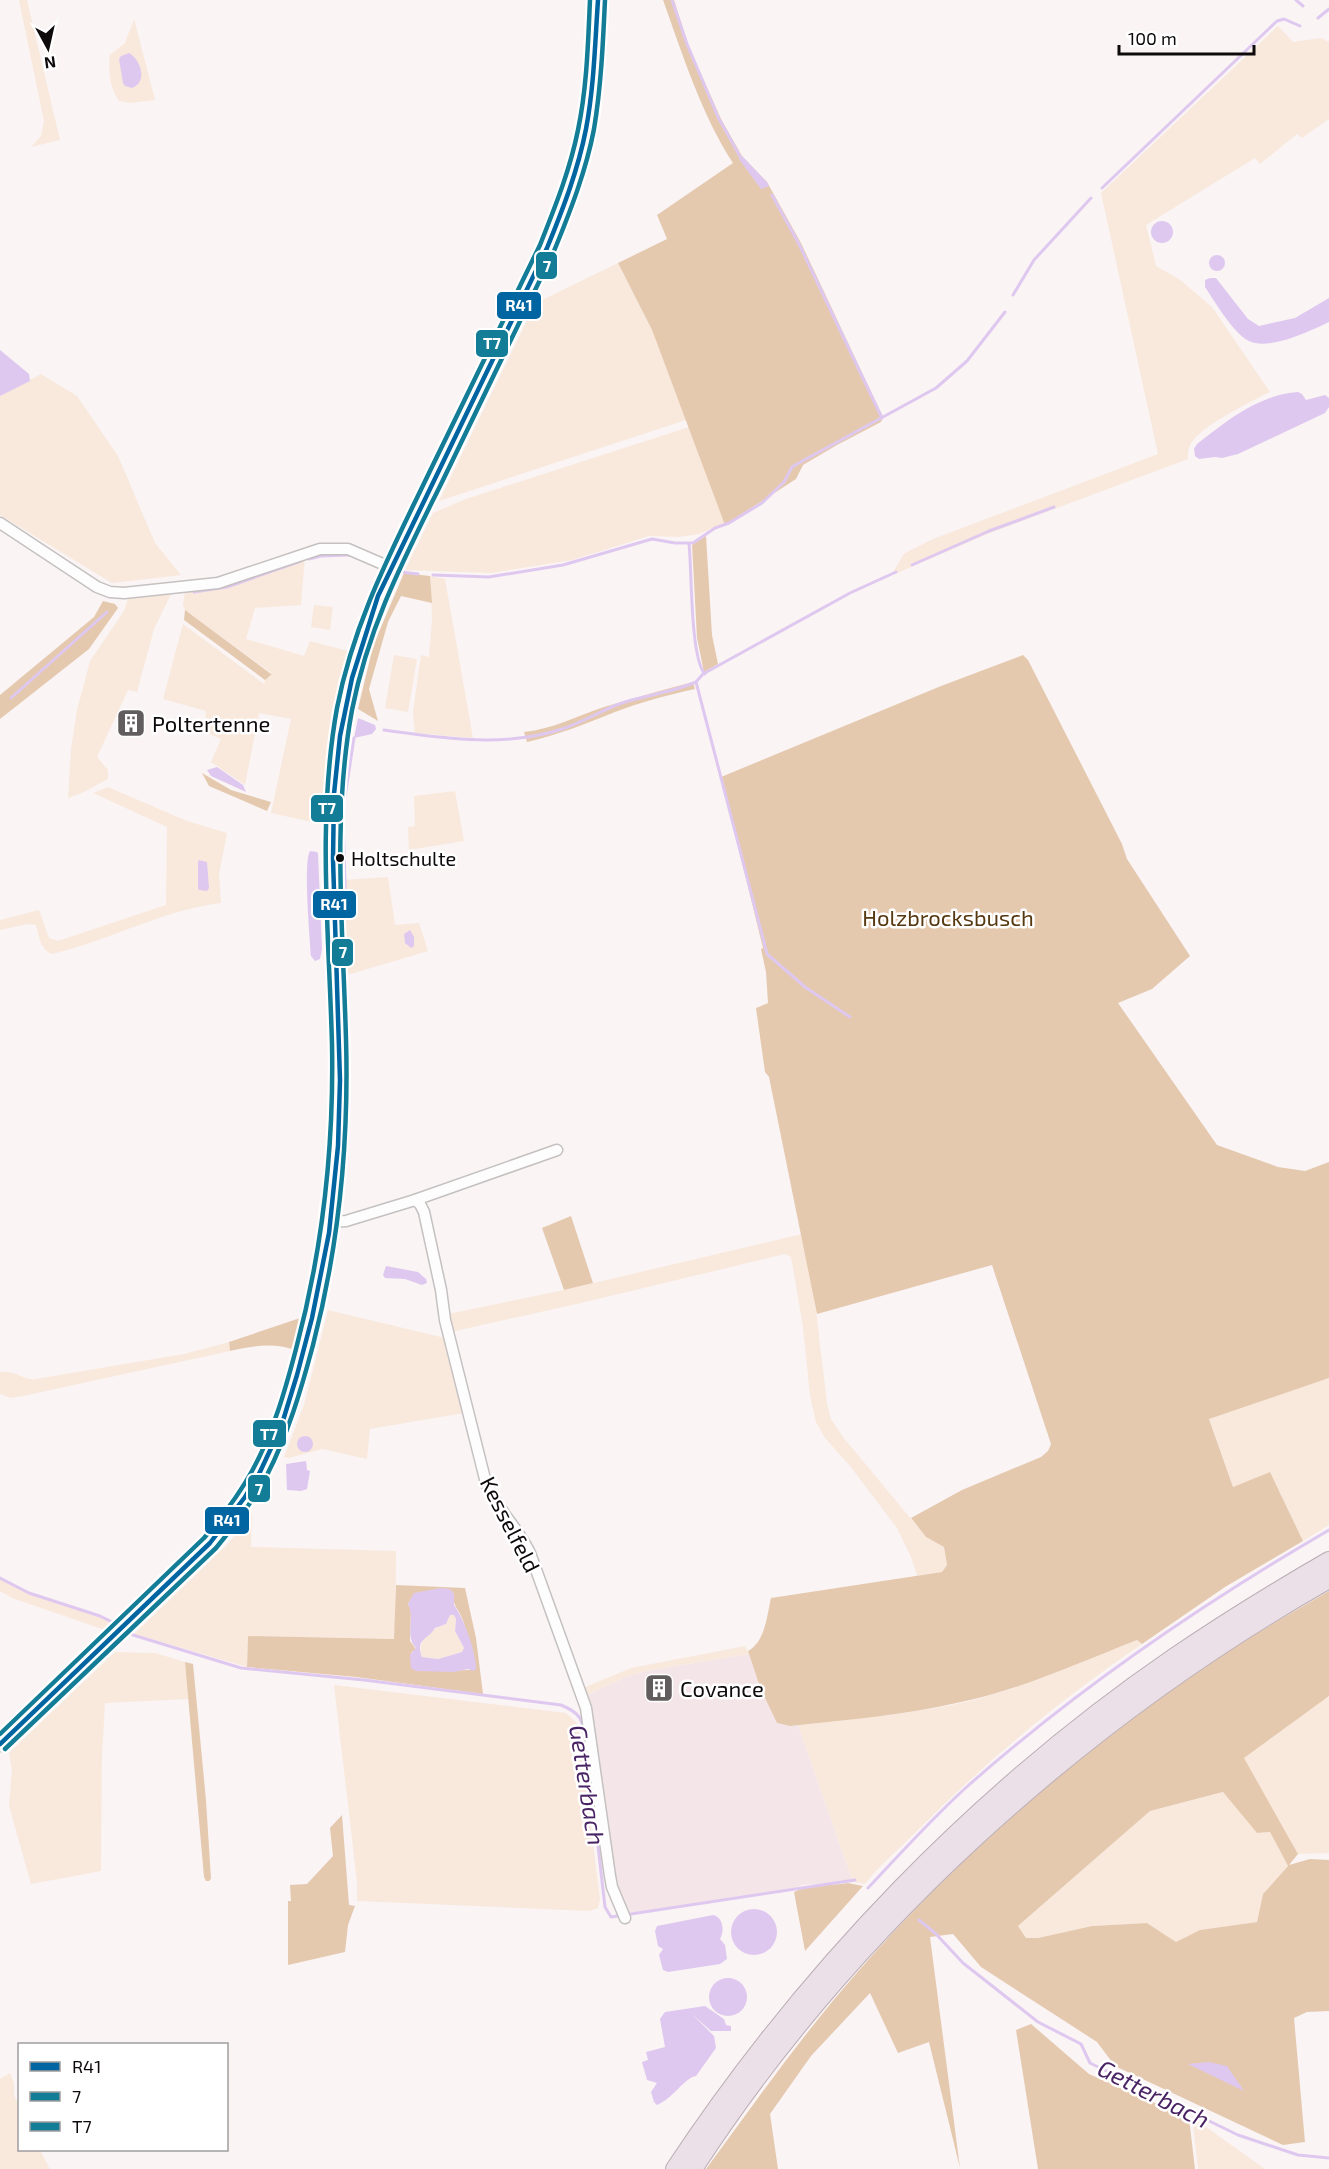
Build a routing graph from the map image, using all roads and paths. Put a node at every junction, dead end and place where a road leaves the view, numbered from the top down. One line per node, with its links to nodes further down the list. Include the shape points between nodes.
1 (598, 0): 3 (main road, via 591,95 572,185 547,248)
2 (0, 523): 3 (street, via 110,592 218,583 320,549 348,549)
3 (392, 568): 6 (main road, via 359,650 336,776 333,876 339,1118)
4 (557, 1150): 5 (street)
5 (414, 1200): 6 (street, via 346,1221); 10 (street, Kesselfeld, via 424,1212 445,1320 486,1482 530,1553 586,1708 612,1887)
6 (330, 1222): 9 (main road, via 312,1317 285,1418 270,1456 246,1498 210,1543)
7 (1329, 1561): 11 (highway, via 1166,1664 1074,1732 978,1814 817,1981 728,2092)
8 (1329, 1579): 12 (highway, via 1243,1630 1129,1710 983,1831 826,1994)
9 (0, 1744)
10 (624, 1915)
11 (675, 2169)
12 (693, 2169)

